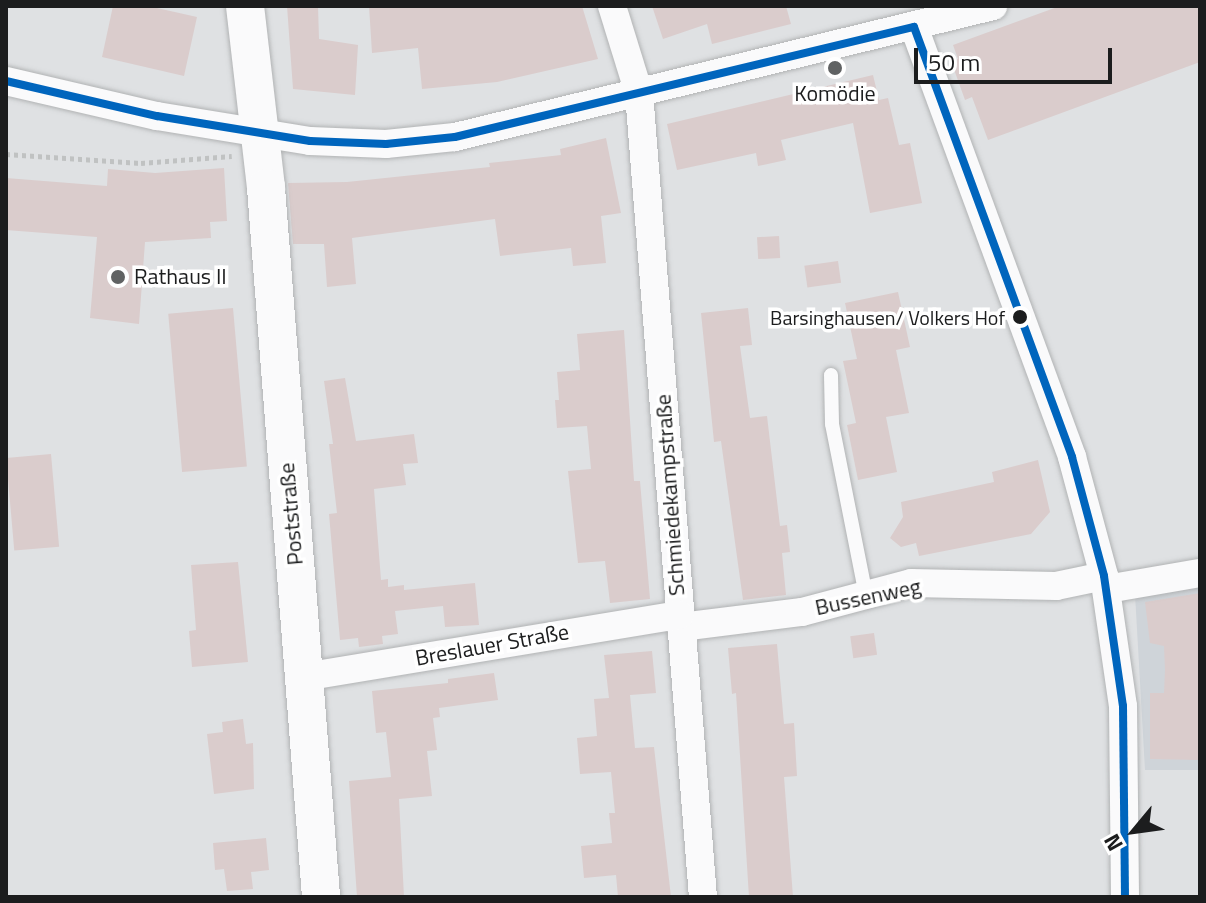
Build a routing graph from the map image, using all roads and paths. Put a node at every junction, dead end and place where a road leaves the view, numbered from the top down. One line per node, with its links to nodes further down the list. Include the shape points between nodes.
1 (245, 6): 8 (main road, Poststraße)
2 (612, 6): 7 (street, Schmiedekampstraße)
3 (993, 6): 4 (street)
4 (946, 12): 5 (street)
5 (914, 27): 7 (street); 12 (street, via 1072,457)
6 (6, 81): 8 (street, via 157,116)
7 (639, 93): 8 (street, via 455,137 386,144 310,141); 14 (street, Schmiedekampstraße)
8 (259, 131): 9 (path, via 230,158 141,163); 15 (main road, Poststraße)
9 (6, 154)
10 (831, 375): 13 (lane, via 832,424)
11 (1200, 573): 12 (street, Bussenweg)
12 (1105, 582): 13 (street, Bussenweg, via 911,583); 18 (street, via 1123,706)
13 (866, 595): 14 (street, Bussenweg, via 802,612)
14 (680, 621): 15 (street, Breslauer Straße); 17 (street, Schmiedekampstraße)
15 (304, 677): 16 (main road, Poststraße)
16 (321, 897)
17 (703, 897)
18 (1125, 897)

